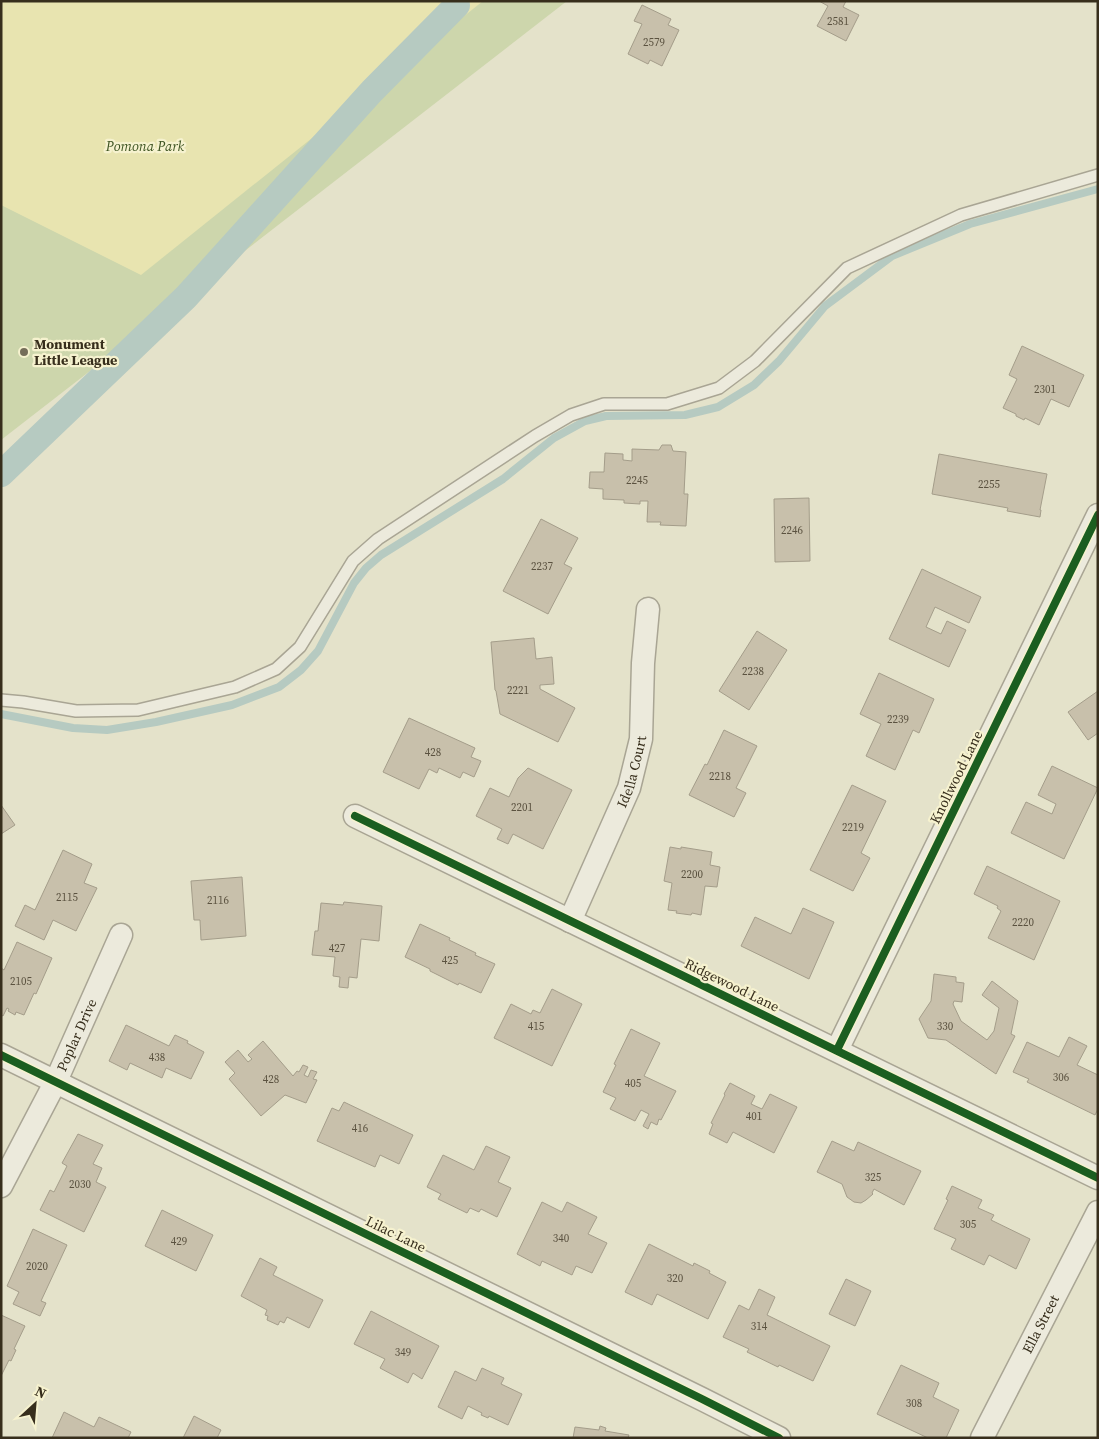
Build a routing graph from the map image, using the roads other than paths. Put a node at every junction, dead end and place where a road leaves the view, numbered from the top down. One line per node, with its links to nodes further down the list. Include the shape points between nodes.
1 (1098, 175): 4 (lane, via 960,215 847,268 754,361 719,388 667,404 604,404 571,416 535,436 378,539 353,561 300,647 276,669 235,687 138,710 76,711)
2 (1098, 515): 8 (street, Knollwood Lane)
3 (648, 609): 6 (street, Idella Court, via 642,663 641,738 629,788)
4 (1, 700)
5 (355, 816): 6 (street, Ridgewood Lane)
6 (570, 921): 8 (street, Ridgewood Lane)
7 (121, 935): 10 (street, Poplar Drive)
8 (837, 1050): 11 (street, Ridgewood Lane)
9 (1, 1055): 10 (street, Lilac Lane)
10 (56, 1081): 12 (street, Poplar Drive); 14 (street, Lilac Lane)
11 (1098, 1178)
12 (1, 1186)
13 (1098, 1212): 15 (street, Ella Street)
14 (779, 1438)
15 (982, 1438)

